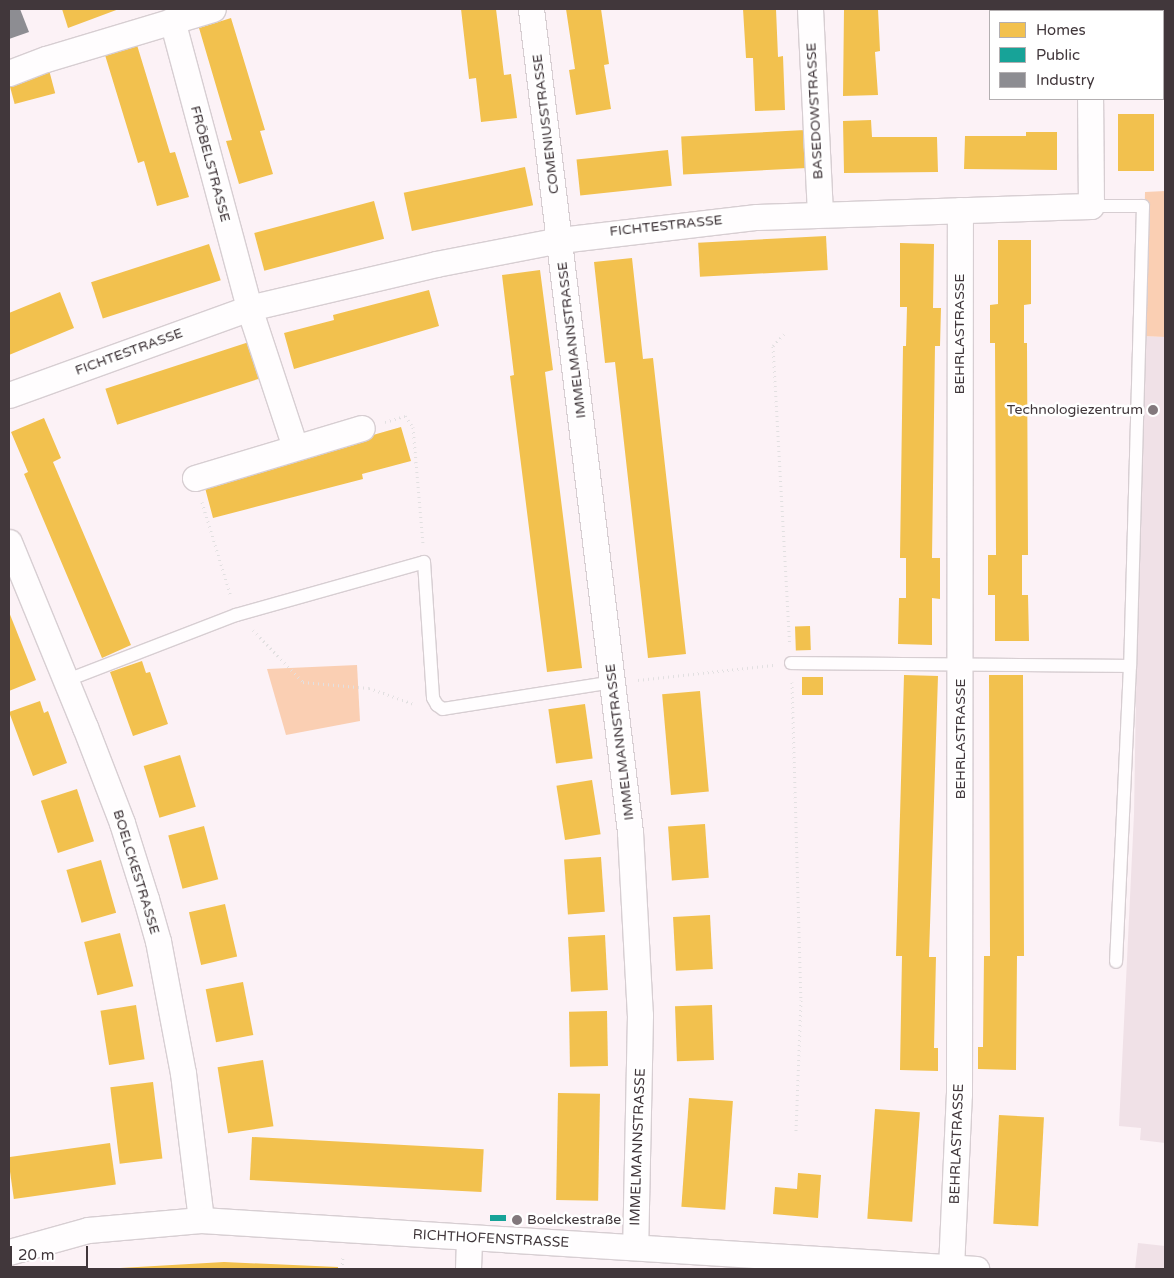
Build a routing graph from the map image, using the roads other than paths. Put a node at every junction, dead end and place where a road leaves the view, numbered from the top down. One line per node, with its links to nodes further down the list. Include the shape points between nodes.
1 (213, 9): 4 (street)
2 (532, 9): 10 (street, COMENIUSSTRASSE)
3 (810, 9): 9 (street, BASEDOWSTRASSE)
4 (172, 20): 5 (street, via 46,59); 11 (street, FRÖBELSTRASSE)
5 (9, 74)
6 (1090, 100): 7 (street)
7 (1091, 206): 8 (street, FICHTESTRASSE); 19 (lane, via 1143,206)
8 (960, 210): 9 (street, FICHTESTRASSE); 18 (street, BEHRLASTRASSE)
9 (820, 214): 10 (street, FICHTESTRASSE, via 682,224)
10 (560, 240): 11 (street, FICHTESTRASSE, via 436,264); 21 (street, IMMELMANNSTRASSE)
11 (249, 308): 12 (street, FICHTESTRASSE); 14 (street)
12 (9, 395)
13 (362, 428): 14 (street)
14 (295, 447): 15 (street)
15 (195, 478)
16 (9, 542): 20 (street, BOELCKESTRASSE)
17 (791, 663): 18 (lane)
18 (962, 666): 19 (lane); 28 (street, BEHRLASTRASSE, via 959,1094)
19 (1130, 666): 22 (lane)
20 (65, 681): 21 (lane, via 236,615 424,562 436,705 443,709); 23 (street, BOELCKESTRASSE, via 122,823 158,941 192,1131)
21 (613, 682): 25 (street, IMMELMANNSTRASSE, via 630,832 638,946 640,1089)
22 (1116, 962)
23 (201, 1220): 24 (street, RICHTHOFENSTRASSE); 26 (street, RICHTHOFENSTRASSE, via 88,1230)
24 (469, 1238): 25 (street, RICHTHOFENSTRASSE); 29 (street)
25 (634, 1248): 27 (street, RICHTHOFENSTRASSE)
26 (9, 1252)
27 (813, 1264): 28 (street, RICHTHOFENSTRASSE)
28 (951, 1268): 30 (street, RICHTHOFENSTRASSE)
29 (468, 1269)
30 (976, 1269)

